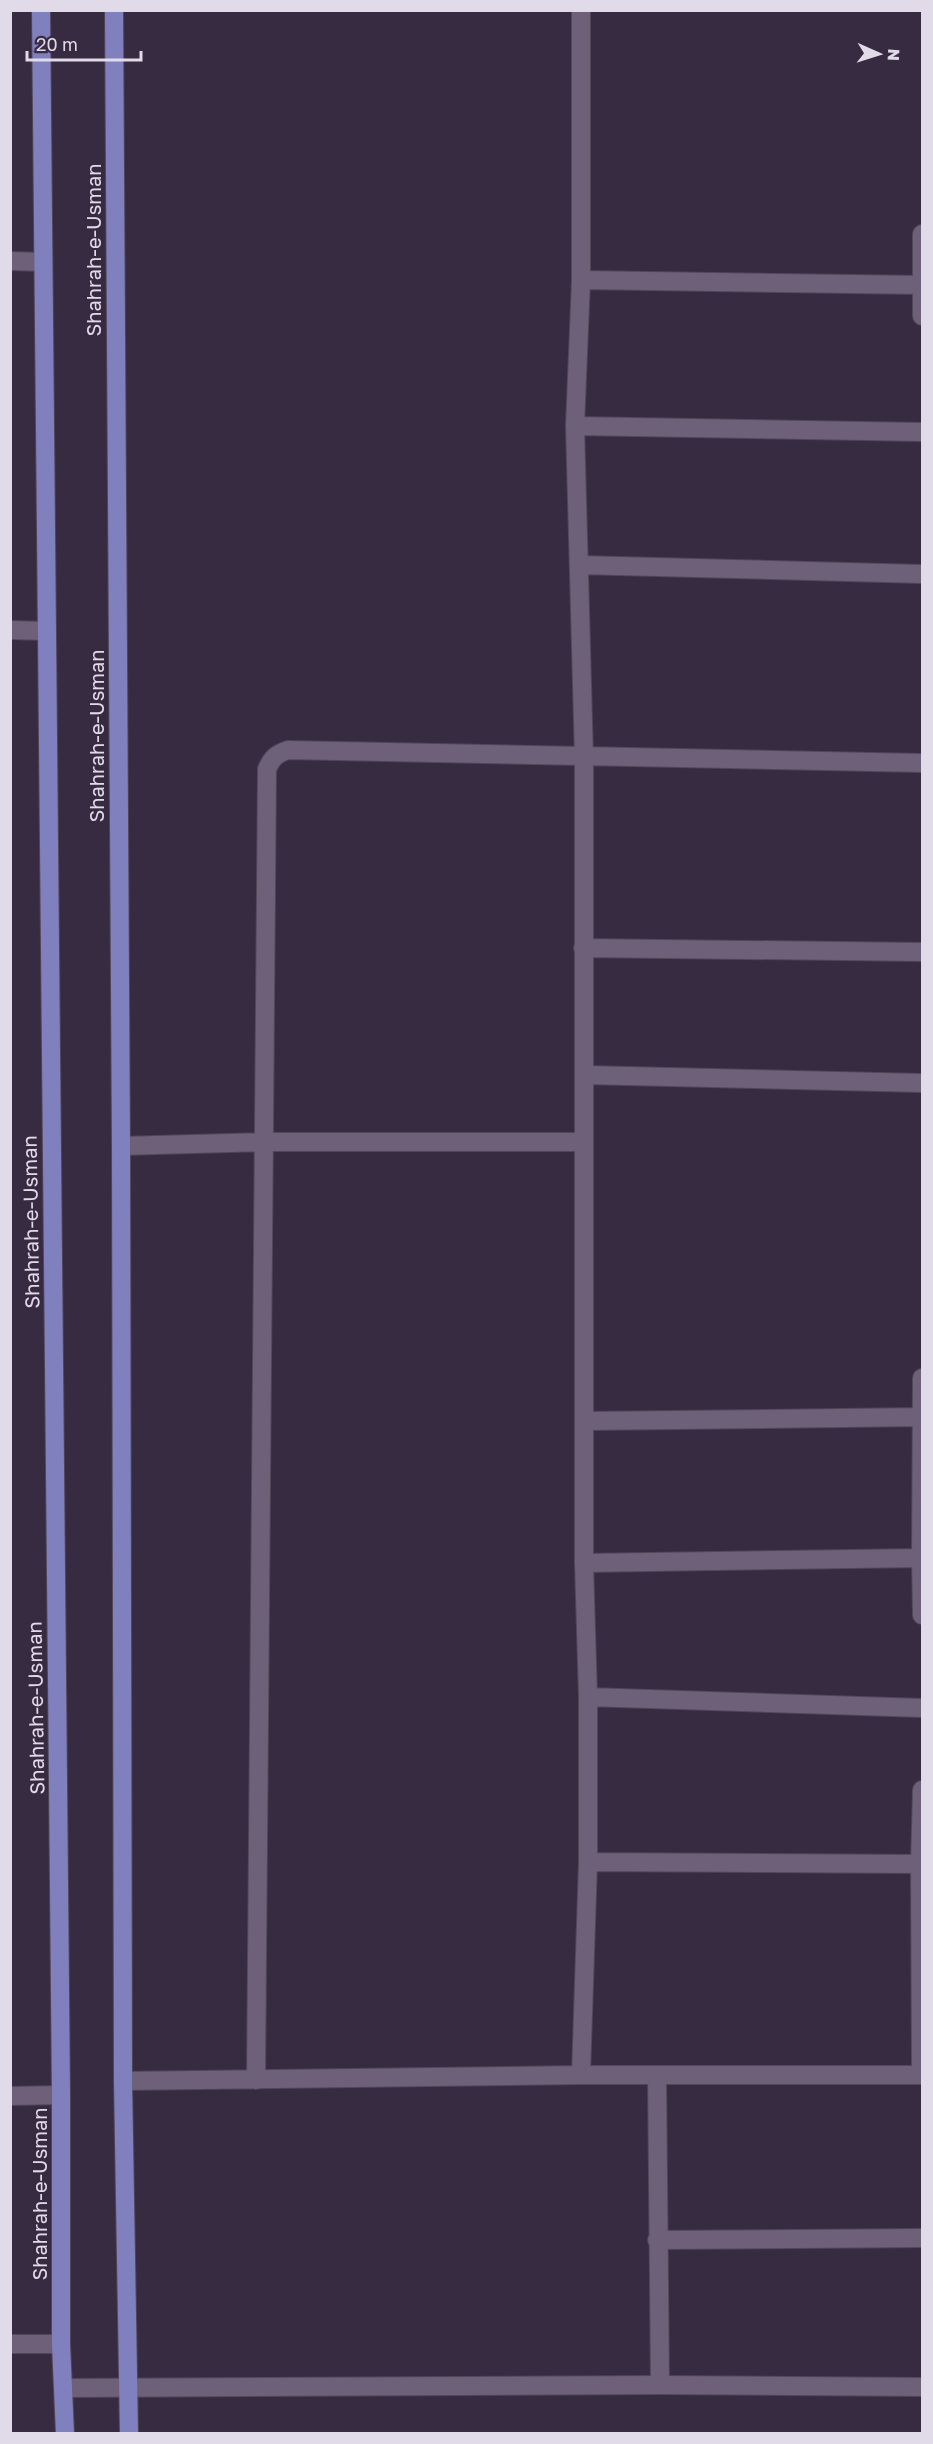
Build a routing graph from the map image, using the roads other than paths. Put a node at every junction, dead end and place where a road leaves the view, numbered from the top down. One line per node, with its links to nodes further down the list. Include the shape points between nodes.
1 (41, 10): 6 (main road, Shahrah-e-Usman)
2 (114, 10): 24 (main road, Shahrah-e-Usman)
3 (581, 10): 7 (street)
4 (922, 234): 8 (street)
5 (10, 261): 6 (street)
6 (43, 262): 15 (main road, Shahrah-e-Usman)
7 (582, 280): 8 (street); 10 (street)
8 (922, 285): 9 (street)
9 (922, 316)
10 (575, 426): 11 (street); 12 (street)
11 (922, 432)
12 (579, 565): 13 (street); 16 (street)
13 (922, 574)
14 (10, 630): 15 (street)
15 (46, 632): 41 (main road, Shahrah-e-Usman)
16 (584, 758): 17 (street); 18 (street); 22 (street, via 288,750 275,755 267,770)
17 (922, 763)
18 (583, 948): 19 (street); 20 (street)
19 (922, 952)
20 (585, 1075): 21 (street); 23 (street)
21 (922, 1083)
22 (264, 1142): 23 (street); 24 (street); 39 (street)
23 (585, 1142): 27 (street)
24 (121, 1146): 40 (main road, Shahrah-e-Usman)
25 (922, 1378): 26 (street)
26 (922, 1417): 27 (street); 28 (street)
27 (586, 1421): 29 (street)
28 (921, 1558): 29 (street); 30 (street)
29 (584, 1563): 31 (street)
30 (922, 1615)
31 (588, 1697): 32 (street); 34 (street)
32 (922, 1708)
33 (922, 1790): 35 (street)
34 (588, 1862): 35 (street); 36 (street)
35 (920, 1864): 38 (street)
36 (581, 2075): 37 (street); 39 (street)
37 (657, 2075): 38 (street); 44 (street)
38 (922, 2075)
39 (256, 2080): 40 (street)
40 (123, 2081): 50 (main road, Shahrah-e-Usman)
41 (61, 2095): 42 (street); 46 (main road, Shahrah-e-Usman)
42 (10, 2096)
43 (922, 2238): 44 (street)
44 (657, 2240): 47 (street)
45 (10, 2344): 46 (street)
46 (61, 2344): 49 (main road, Shahrah-e-Usman)
47 (660, 2385): 48 (street); 50 (street)
48 (922, 2387)
49 (64, 2388): 50 (street); 51 (main road, Shahrah-e-Usman)
50 (127, 2388): 52 (main road, Shahrah-e-Usman)
51 (65, 2433)
52 (129, 2433)

